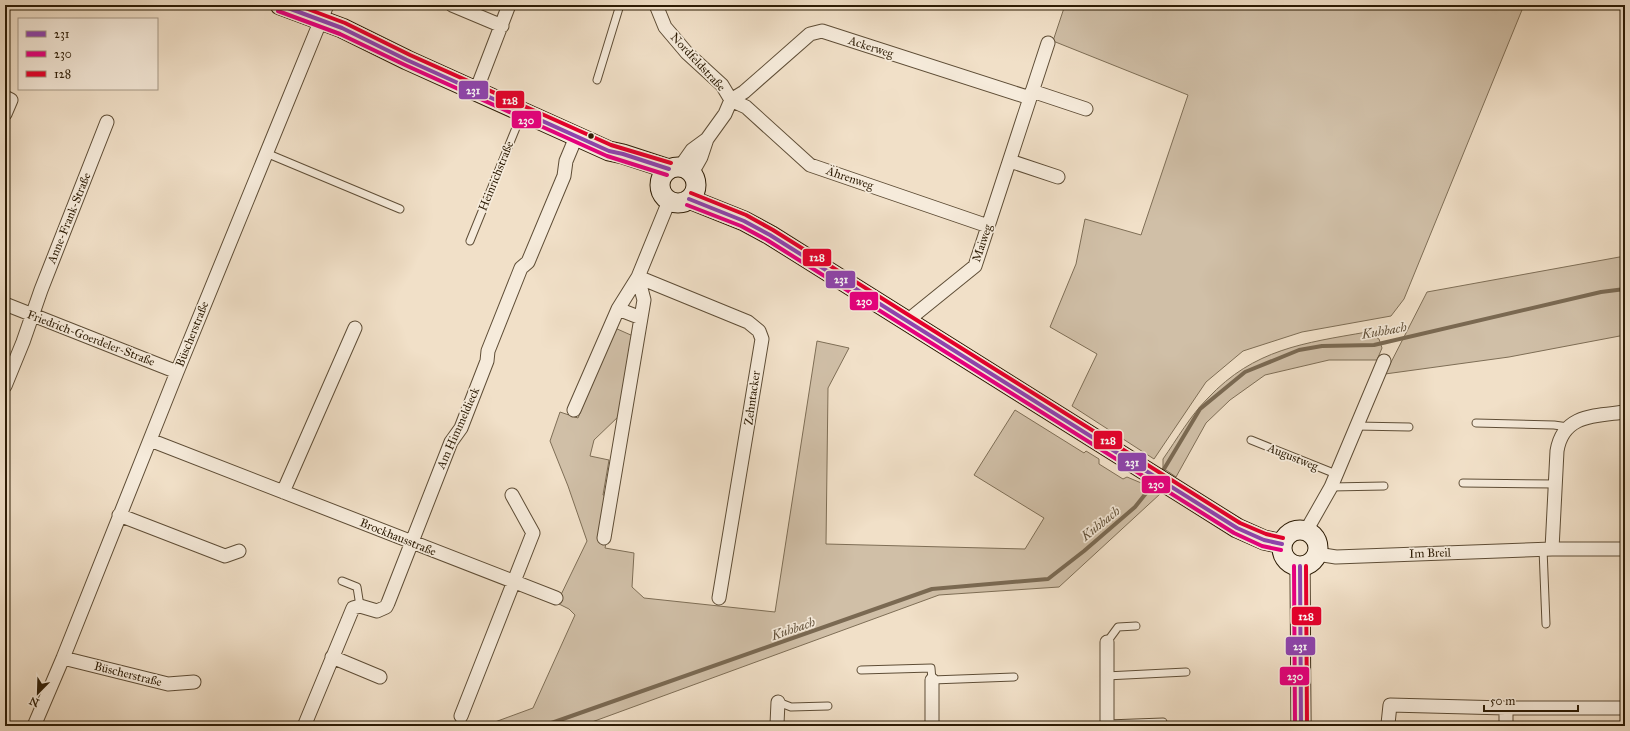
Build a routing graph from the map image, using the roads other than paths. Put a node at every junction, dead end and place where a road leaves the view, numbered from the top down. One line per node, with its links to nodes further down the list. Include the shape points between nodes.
1 (280, 5): 6 (street)
2 (452, 5): 7 (street)
3 (509, 5): 7 (street)
4 (620, 5): 9 (lane)
5 (656, 5): 13 (street, Nordfeldstraße, via 665,26 687,53 722,85)
6 (324, 13): 10 (street); 19 (street, Büscherstraße)
7 (502, 26): 10 (street)
8 (1048, 43): 11 (street, Maiweg)
9 (597, 80)
10 (476, 91): 15 (street)
11 (1031, 95): 13 (street, Ackerweg, via 822,31 810,34 744,92); 14 (street); 20 (street, Maiweg)
12 (5, 97): 16 (street, via 10,100)
13 (731, 100): 22 (street, Nordfeldstraße, via 725,114 707,139 701,157); 24 (street, Ährenweg, via 746,107 810,165)
14 (1086, 109)
15 (522, 111): 18 (street); 25 (lane, Heinrichstraße)
16 (5, 114)
17 (107, 122): 29 (street, Anne-Frank-Straße)
18 (576, 137): 22 (street, via 609,151 654,180); 54 (street, Am Himmeldieck, via 566,161 564,176 528,262 520,268 488,351 487,362 460,428 451,442)
19 (266, 153): 23 (lane); 34 (street, Büscherstraße)
20 (1010, 161): 21 (street); 24 (street, Maiweg)
21 (1058, 177)
22 (679, 183): 26 (street); 31 (street, via 727,206 744,220)
23 (400, 209)
24 (988, 226): 31 (street, Maiweg, via 975,266)
25 (470, 241)
26 (638, 277): 28 (street); 30 (street, via 644,300); 64 (street, Zehntacker, via 748,322 759,331 762,339)
27 (5, 304): 29 (street, Friedrich-Goerdeler-Straße)
28 (618, 309): 30 (street); 36 (street)
29 (33, 316): 34 (street, Friedrich-Goerdeler-Straße); 35 (street, Anne-Frank-Straße)
30 (641, 318): 53 (street)
31 (908, 321): 55 (street, via 1237,528 1264,540)
32 (355, 328): 49 (street)
33 (1384, 361): 39 (street)
34 (177, 372): 42 (street, Büscherstraße)
35 (5, 386)
36 (574, 410)
37 (1625, 412): 41 (street, via 1586,417)
38 (1476, 423): 41 (lane)
39 (1355, 426): 40 (lane); 44 (street)
40 (1408, 427)
41 (1568, 427): 46 (street, via 1558,444)
42 (150, 440): 49 (street, Brockhausstraße); 51 (street, Büscherstraße)
43 (1251, 440): 44 (lane, Augustweg)
44 (1336, 474): 48 (street)
45 (1463, 483): 46 (lane)
46 (1556, 484): 56 (street)
47 (1384, 486): 48 (lane)
48 (1331, 487): 52 (street)
49 (283, 492): 54 (street, Brockhausstraße)
50 (512, 495): 62 (street, via 533,533)
51 (119, 515): 58 (street, via 225,556); 70 (street, Büscherstraße)
52 (1306, 531): 55 (street, via 1292,532); 59 (street, via 1315,538)
53 (604, 538)
54 (412, 542): 62 (street, Brockhausstraße); 65 (street, Am Himmeldieck, via 386,607 377,611)
55 (1282, 544): 60 (street, via 1288,561)
56 (1548, 549): 57 (street, Im Breil); 59 (street, Im Breil, via 1336,557); 66 (lane)
57 (1625, 549)
58 (240, 552)
59 (1317, 554): 60 (street, via 1309,564)
60 (1300, 566): 90 (street)
61 (342, 581): 65 (lane, via 357,587)
62 (513, 583): 63 (street, Brockhausstraße); 82 (street)
63 (556, 598)
64 (719, 598)
65 (360, 606): 69 (street, via 353,608)
66 (1546, 624)
67 (1136, 626): 68 (lane, via 1118,627)
68 (1107, 642): 73 (street)
69 (332, 657): 74 (street); 84 (street)
70 (63, 658): 77 (street, Büscherstraße, via 168,684); 87 (street, Büscherstraße)
71 (862, 670): 76 (lane, via 931,668)
72 (1186, 672): 73 (lane)
73 (1106, 676): 86 (street)
74 (380, 677)
75 (1014, 677): 76 (lane)
76 (932, 680): 89 (street)
77 (194, 682)
78 (778, 702): 79 (lane, via 791,707); 88 (street)
79 (828, 706)
80 (1506, 708): 81 (street); 85 (street, via 1390,705); 91 (street)
81 (1625, 708)
82 (461, 716)
83 (1164, 722): 86 (lane)
84 (305, 724)
85 (1388, 724)
86 (1107, 725)
87 (34, 726)
88 (775, 726)
89 (932, 726)
90 (1302, 726)
91 (1506, 726)

